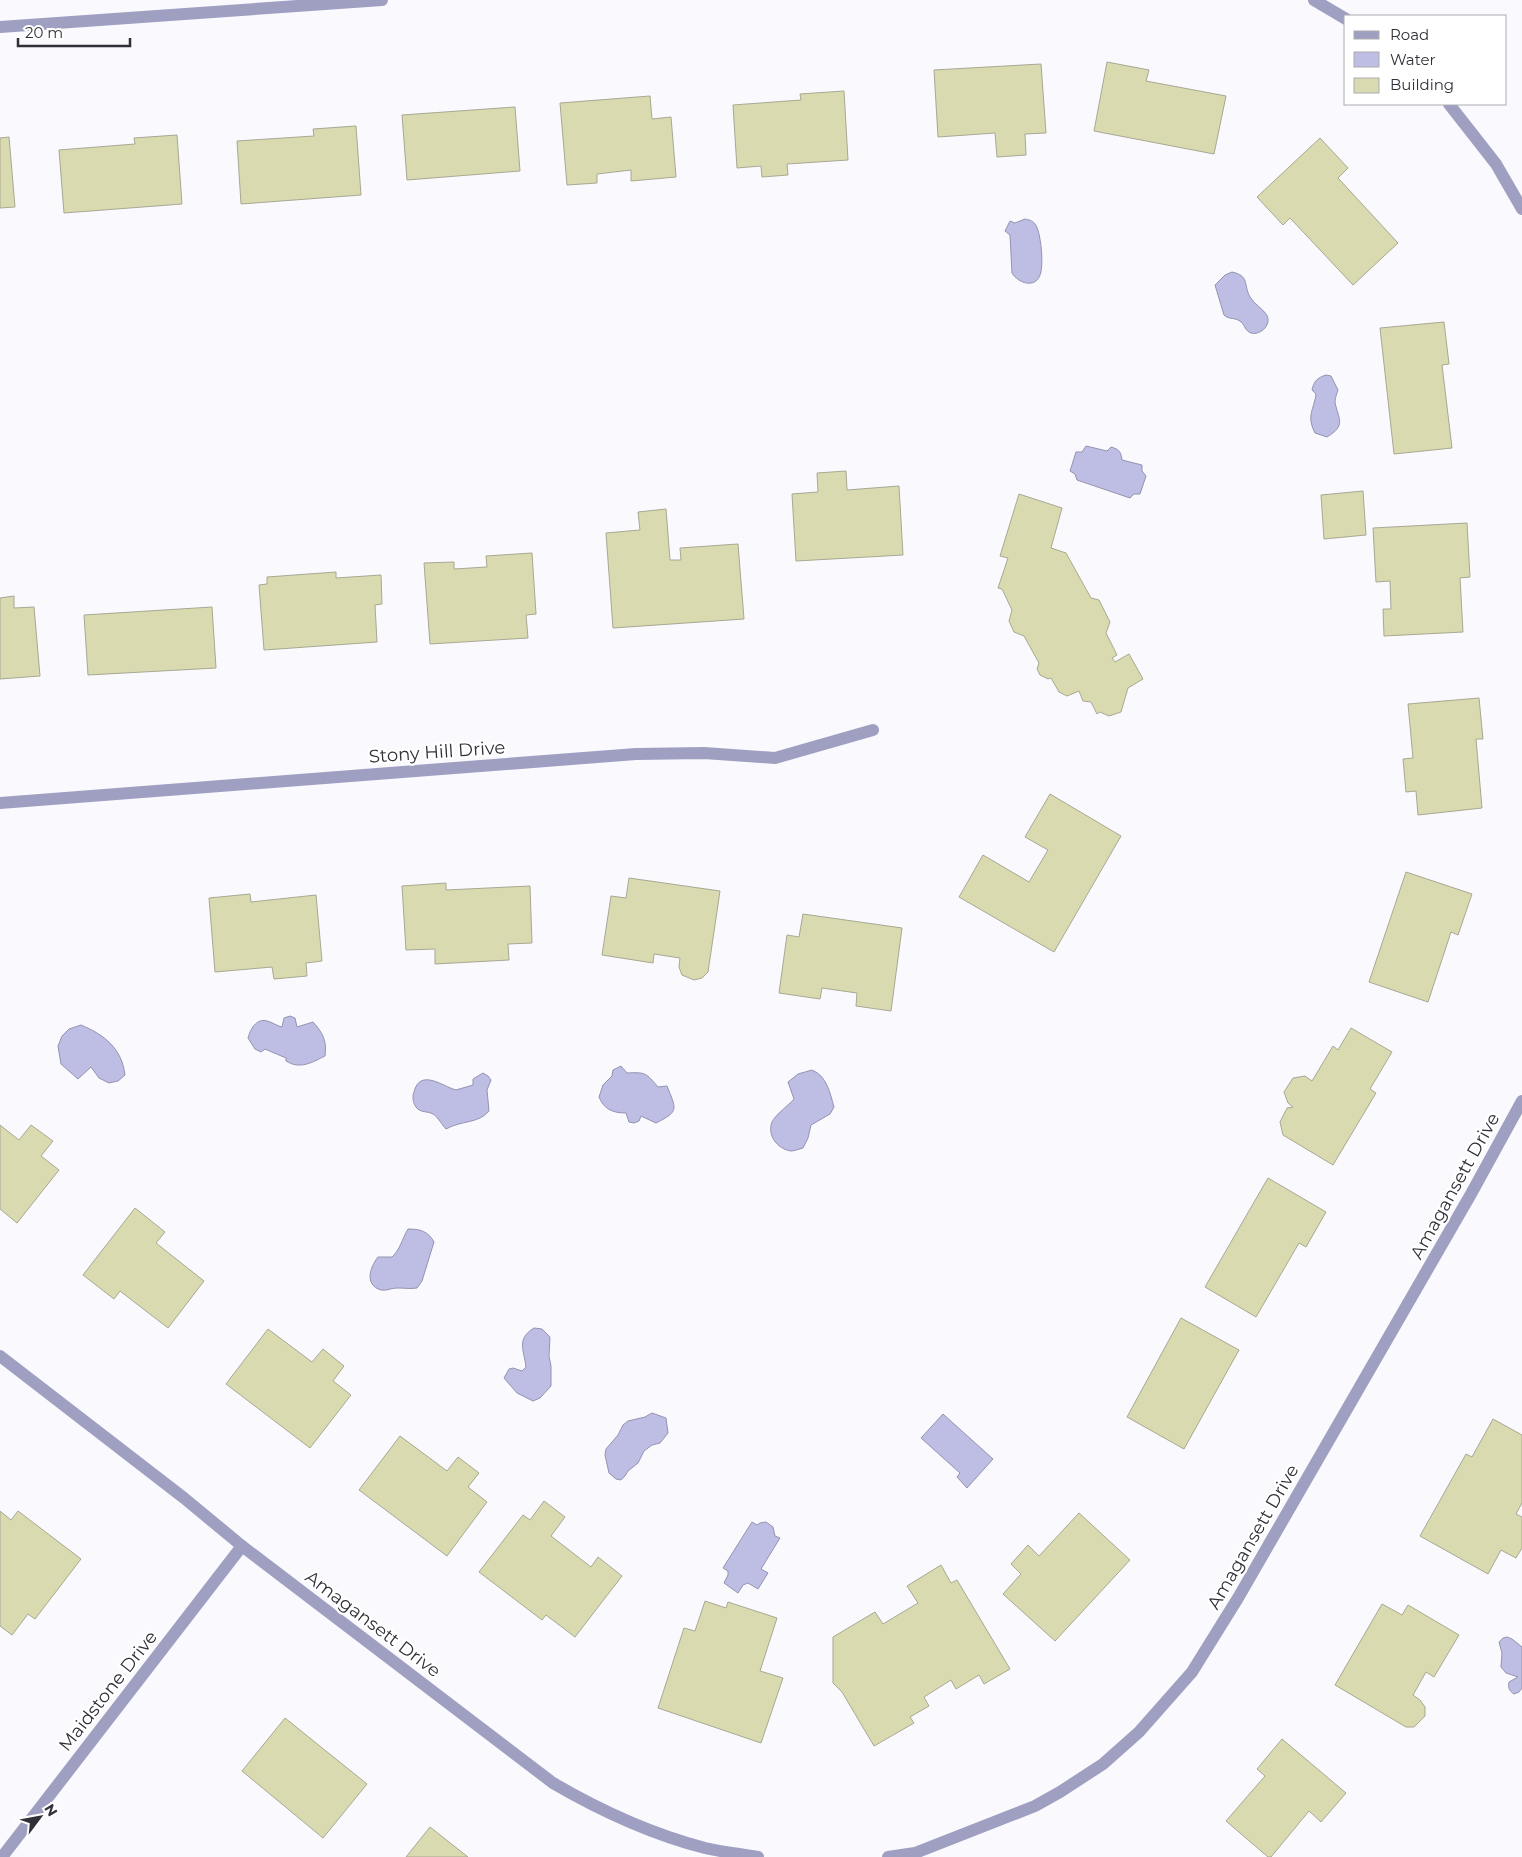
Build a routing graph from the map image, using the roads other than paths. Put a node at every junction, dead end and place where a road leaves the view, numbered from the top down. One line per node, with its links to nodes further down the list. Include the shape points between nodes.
1 (382, 0): 4 (street)
2 (1314, 0): 3 (street)
3 (1344, 18)
4 (0, 27)
5 (1450, 105): 6 (street, via 1496,164)
6 (1522, 209)
7 (873, 730): 8 (street, Stony Hill Drive, via 775,758 704,753 636,754)
8 (0, 803)
9 (1522, 1102): 12 (street, Amagansett Drive, via 1243,1590 1192,1672 1139,1732 1103,1764 1067,1788 1035,1806)
10 (0, 1356): 11 (street, Amagansett Drive)
11 (242, 1546): 13 (street, Maidstone Drive); 14 (street, Amagansett Drive, via 553,1783 587,1803 650,1831 707,1848)
12 (915, 1855): 15 (street, Amagansett Drive)
13 (2, 1857)
14 (758, 1857)
15 (888, 1857)

